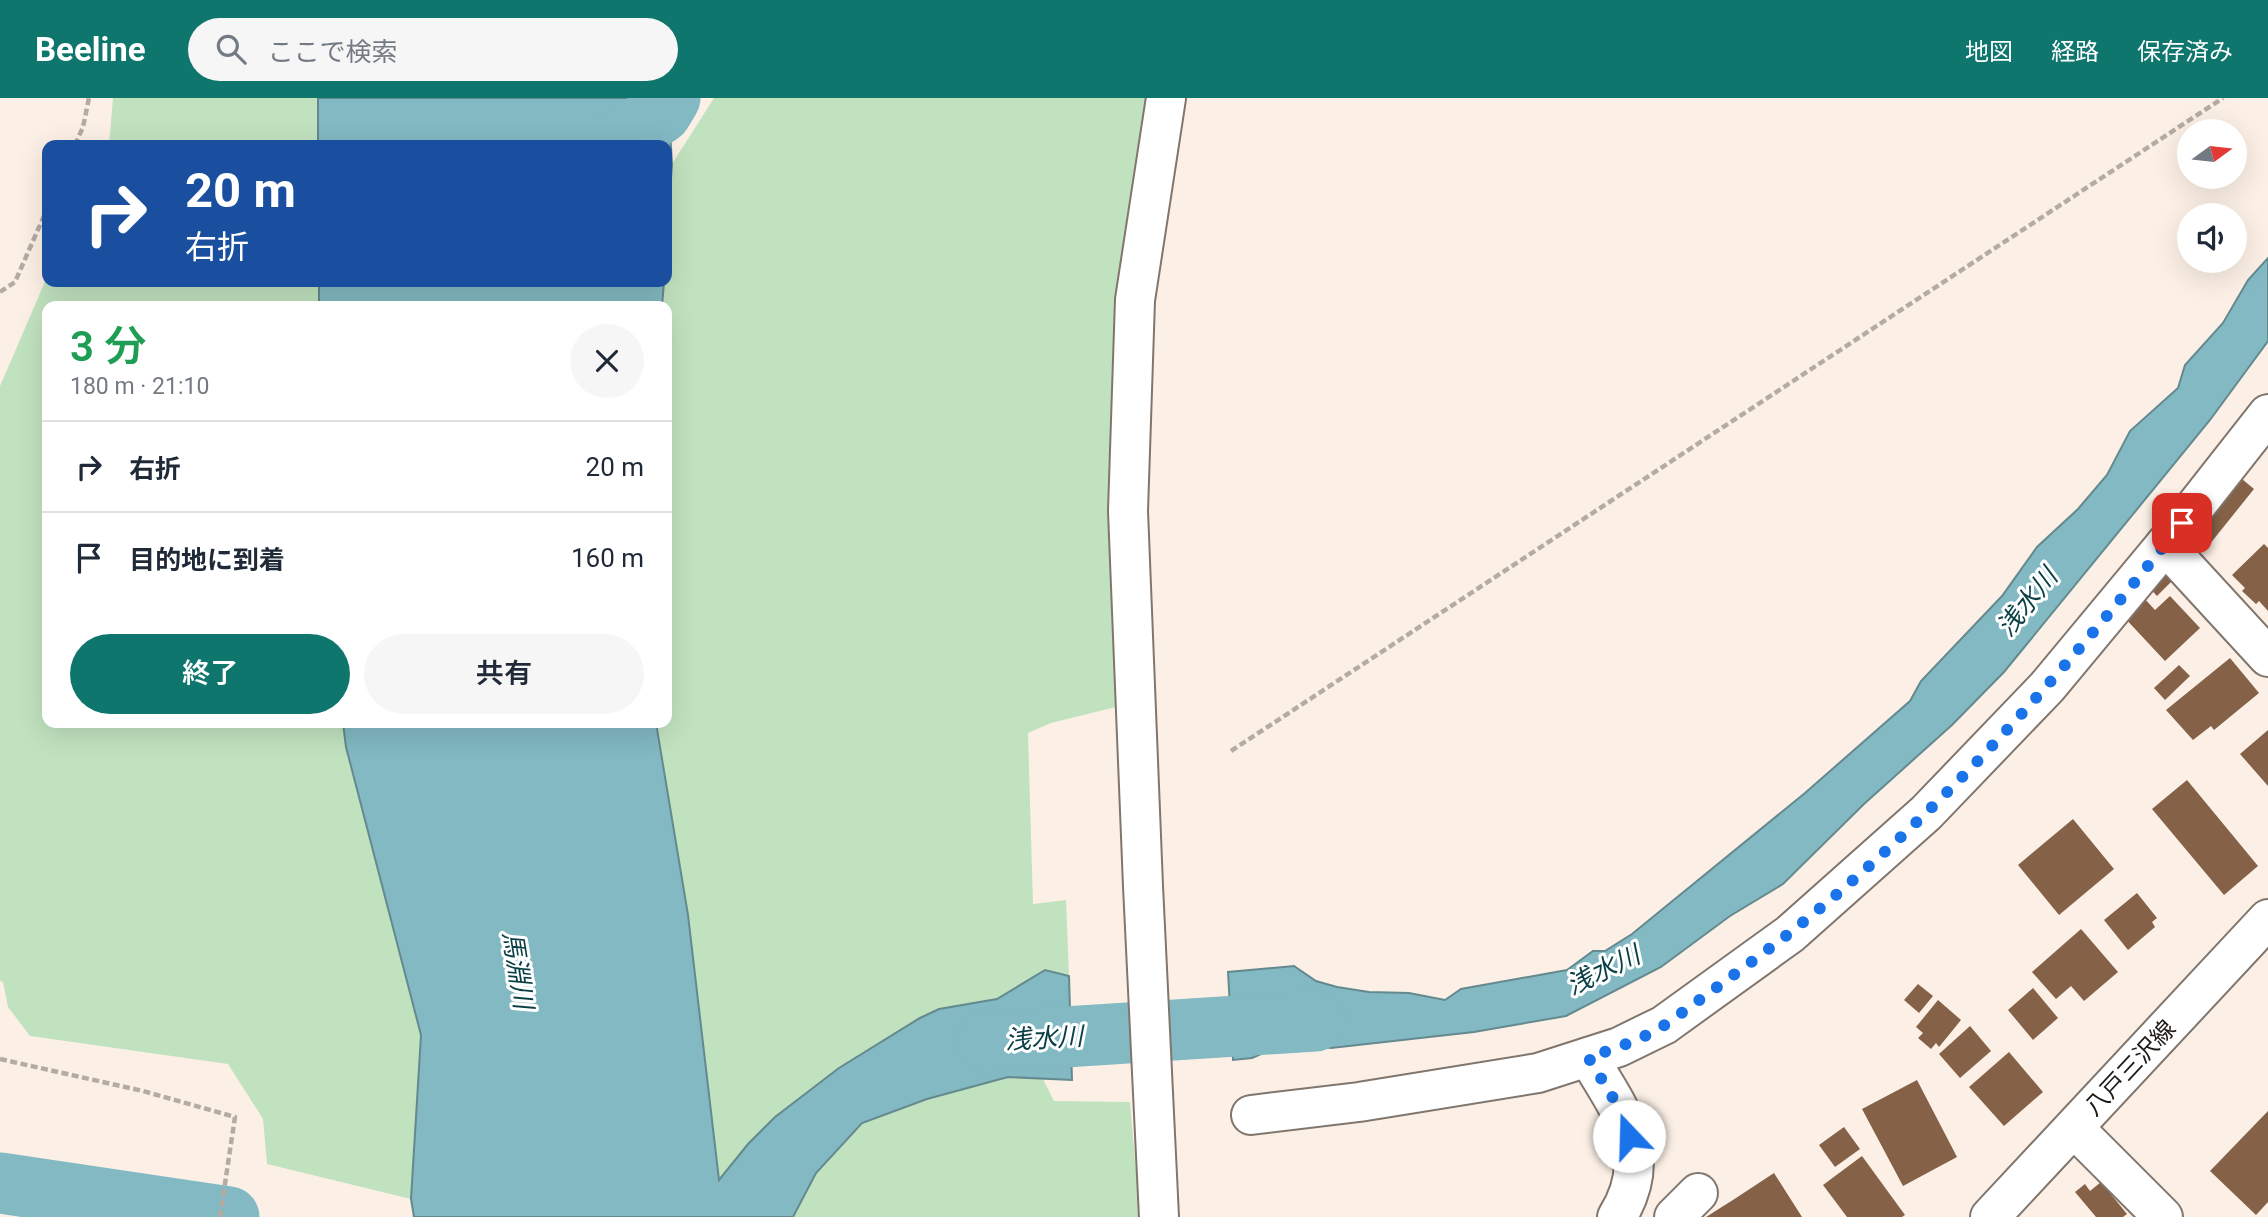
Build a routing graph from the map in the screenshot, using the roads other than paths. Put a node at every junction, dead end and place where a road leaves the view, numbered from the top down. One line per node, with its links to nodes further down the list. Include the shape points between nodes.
1 (1166, 98): 9 (street, via 1135,300 1128,510)
2 (2268, 414): 3 (street)
3 (2165, 545): 4 (street); 6 (street, via 2047,687 1917,822 1790,934 1664,1025 1619,1048)
4 (2268, 657)
5 (2268, 919): 8 (street, 八戸三沢線)
6 (1588, 1057): 7 (street, via 1538,1073 1451,1088); 10 (street, via 1626,1119 1633,1153 1634,1181)
7 (1251, 1115)
8 (2074, 1128): 11 (street, 八戸三沢線); 12 (street)
9 (1159, 1217)
10 (1617, 1217)
11 (1990, 1217)
12 (2163, 1217)

